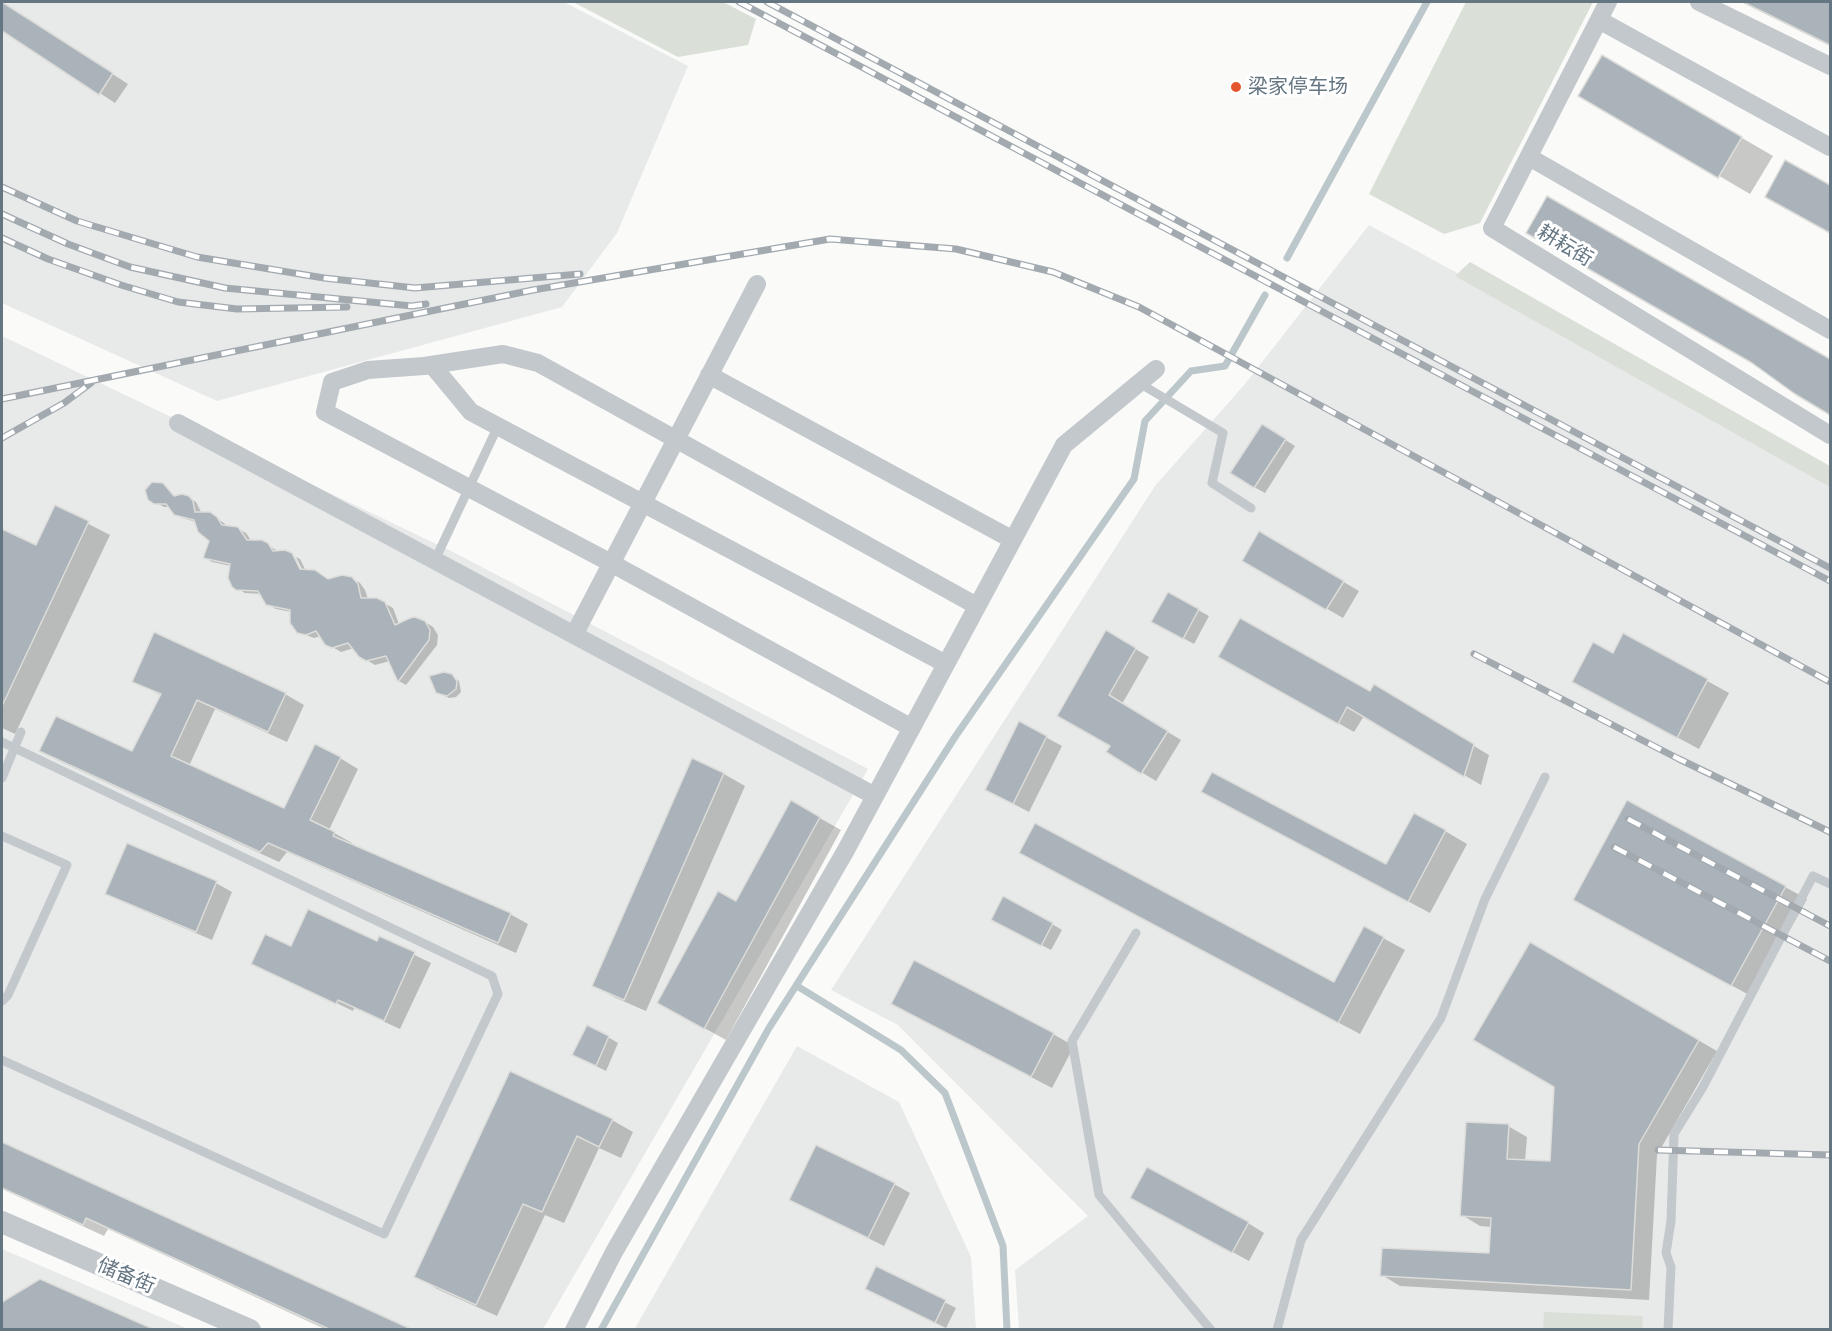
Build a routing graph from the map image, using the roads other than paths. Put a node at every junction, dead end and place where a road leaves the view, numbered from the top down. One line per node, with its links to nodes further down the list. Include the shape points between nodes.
1 (1608, 2): 3 (street, 耕耘街)
2 (1699, 2): 4 (street)
3 (1599, 20): 5 (street); 6 (street, 耕耘街)
4 (1830, 66)
5 (1830, 147)
6 (1528, 157): 8 (street); 15 (street, 耕耘街, via 1492,228)
7 (757, 284): 11 (street)
8 (1830, 330)
9 (432, 365): 14 (street, via 471,412); 16 (street, via 503,354 538,363); 17 (street, via 368,370 332,382 325,412)
10 (1156, 369): 12 (street)
11 (709, 375): 16 (street); 20 (street)
12 (1145, 387): 19 (lane, via 1223,434 1212,483); 20 (street, via 1065,446)
13 (178, 423): 21 (street)
14 (498, 426): 17 (lane); 18 (street)
15 (1830, 435)
16 (676, 440): 18 (street); 23 (street)
17 (469, 488): 21 (lane); 22 (street)
18 (643, 503): 22 (street); 25 (street)
19 (1251, 508)
20 (1013, 540): 23 (street)
21 (435, 560): 24 (street)
22 (611, 563): 24 (street); 26 (street)
23 (977, 606): 25 (street)
24 (574, 635): 32 (street)
25 (946, 664): 26 (street)
26 (912, 728): 32 (street)
27 (21, 732): 29 (lane)
28 (2, 742): 29 (lane)
29 (15, 748): 31 (lane); 37 (lane, via 492,976 498,994 384,1234)
30 (1545, 777): 42 (lane, via 1485,899 1441,1018 1301,1240)
31 (2, 778)
32 (875, 796): 40 (street, via 614,1252)
33 (2, 836): 36 (lane, via 67,865)
34 (1830, 884): 43 (lane, via 1813,876 1703,1087 1674,1134 1671,1221 1665,1253 1671,1267)
35 (1136, 933): 41 (lane, via 1072,1041 1099,1195)
36 (2, 1001)
37 (2, 1060)
38 (3, 1225): 39 (street, 储备街)
39 (250, 1329)
40 (574, 1329)
41 (1211, 1329)
42 (1277, 1329)
43 (1668, 1329)

